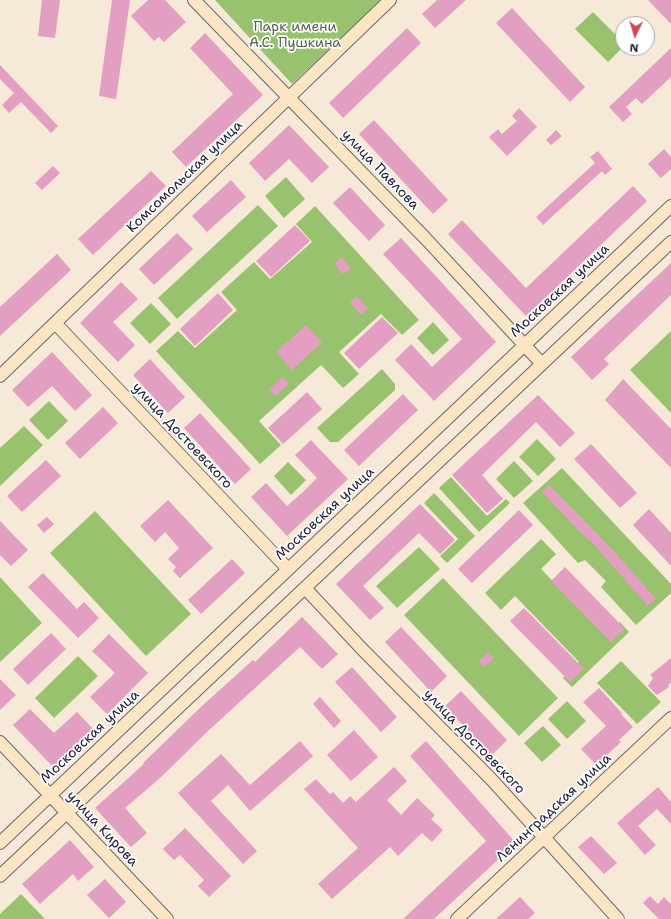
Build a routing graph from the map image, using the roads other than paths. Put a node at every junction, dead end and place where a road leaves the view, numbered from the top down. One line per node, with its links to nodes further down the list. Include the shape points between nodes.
1 (194, 0): 3 (street, улица Павлова)
2 (390, 0): 3 (street, Комсомольская улица)
3 (289, 98): 6 (street, Комсомольская улица); 7 (street, улица Павлова)
4 (671, 206): 7 (street, Московская улица)
5 (671, 242): 8 (street)
6 (55, 323): 9 (street, Комсомольская улица); 10 (street, улица Достоевского)
7 (525, 345): 8 (street, улица Павлова); 10 (street, Московская улица)
8 (542, 364): 11 (street)
9 (0, 376)
10 (288, 569): 14 (street, Московская улица)
11 (305, 588): 15 (street); 16 (street, улица Достоевского, via 492,780)
12 (671, 718): 16 (street, Ленинградская улица)
13 (0, 742): 14 (street, улица Кирова)
14 (50, 795): 15 (street, улица Кирова); 17 (street, Московская улица)
15 (67, 813): 18 (street); 19 (street, улица Кирова)
16 (544, 838): 20 (street, Ленинградская улица); 21 (street, улица Достоевского)
17 (0, 842)
18 (0, 876)
19 (166, 919)
20 (457, 919)
21 (618, 919)

